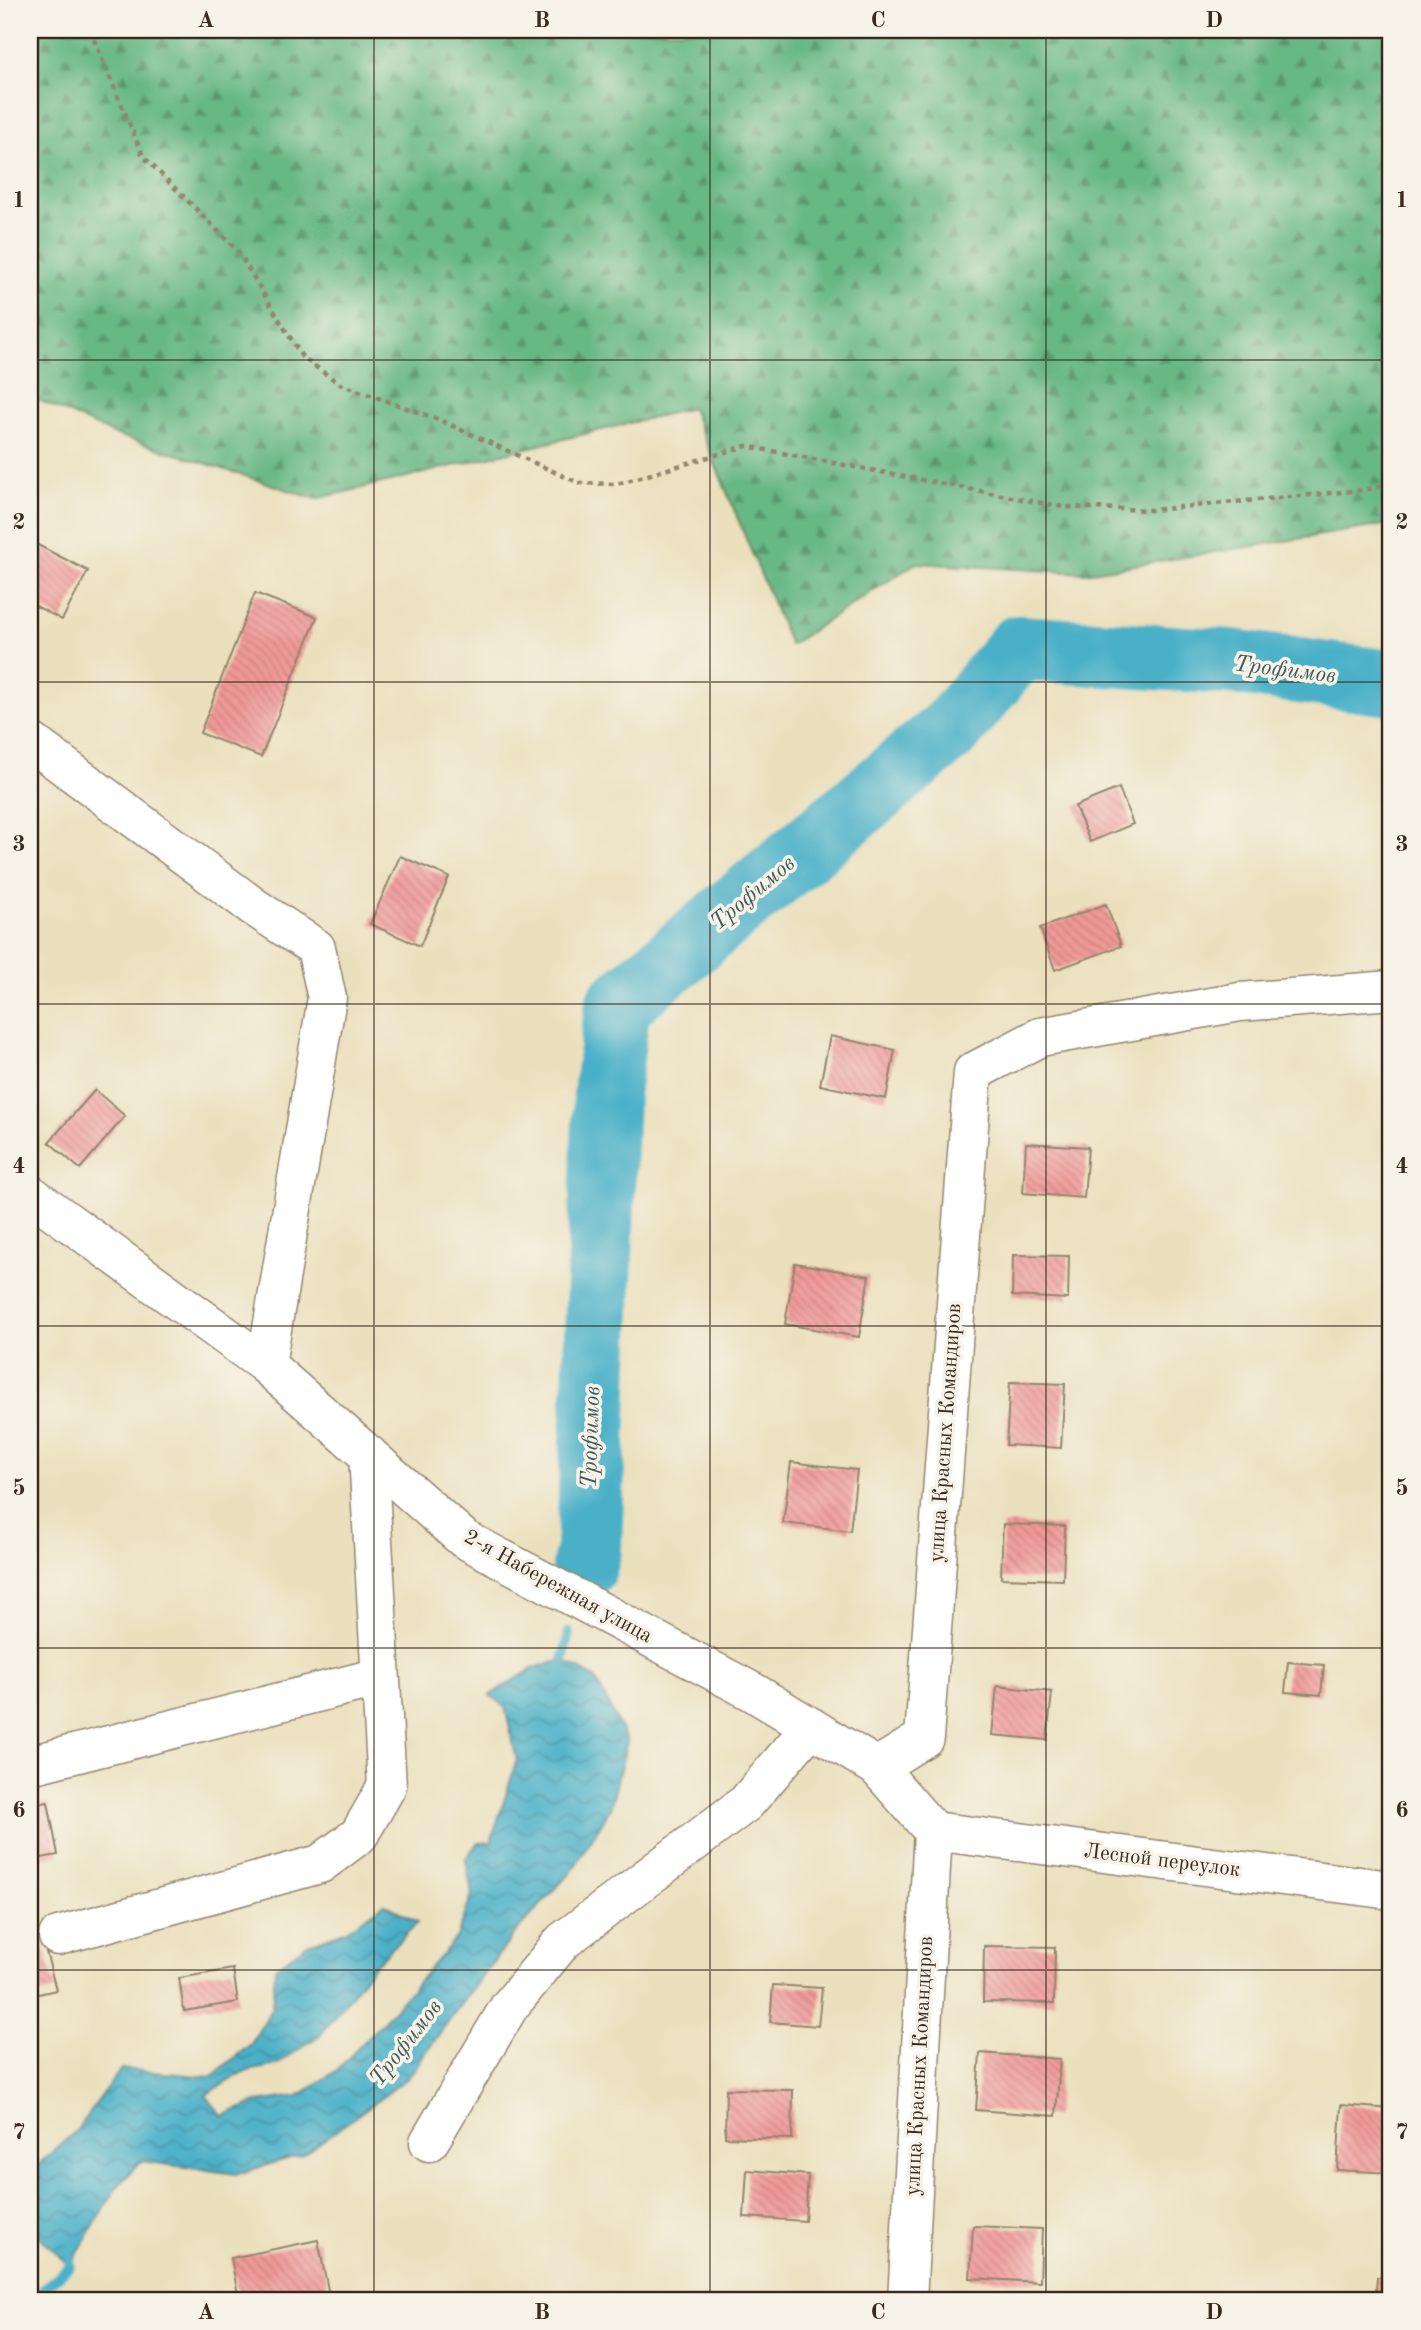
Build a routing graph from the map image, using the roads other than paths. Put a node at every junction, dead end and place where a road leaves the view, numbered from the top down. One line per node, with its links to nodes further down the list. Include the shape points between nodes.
1 (30, 741): 4 (street, via 316,948 327,998)
2 (1391, 990): 9 (street, улица Красных Командиров, via 1240,1002 1040,1037 973,1072 924,1738)
3 (30, 1194): 4 (street, 2-я Набережная улица)
4 (266, 1365): 5 (street, 2-я Набережная улица)
5 (368, 1454): 6 (street); 7 (street, 2-я Набережная улица, via 464,1539)
6 (380, 1677): 8 (street); 12 (street, via 387,1786 359,1835 320,1864)
7 (811, 1727): 9 (street, 2-я Набережная улица); 13 (street, via 746,1803 563,1941 509,2007)
8 (30, 1765)
9 (877, 1767): 10 (street, 2-я Набережная улица)
10 (933, 1831): 11 (street, Лесной переулок); 14 (street, улица Красных Командиров)
11 (1391, 1890)
12 (58, 1936)
13 (429, 2141)
14 (907, 2300)

